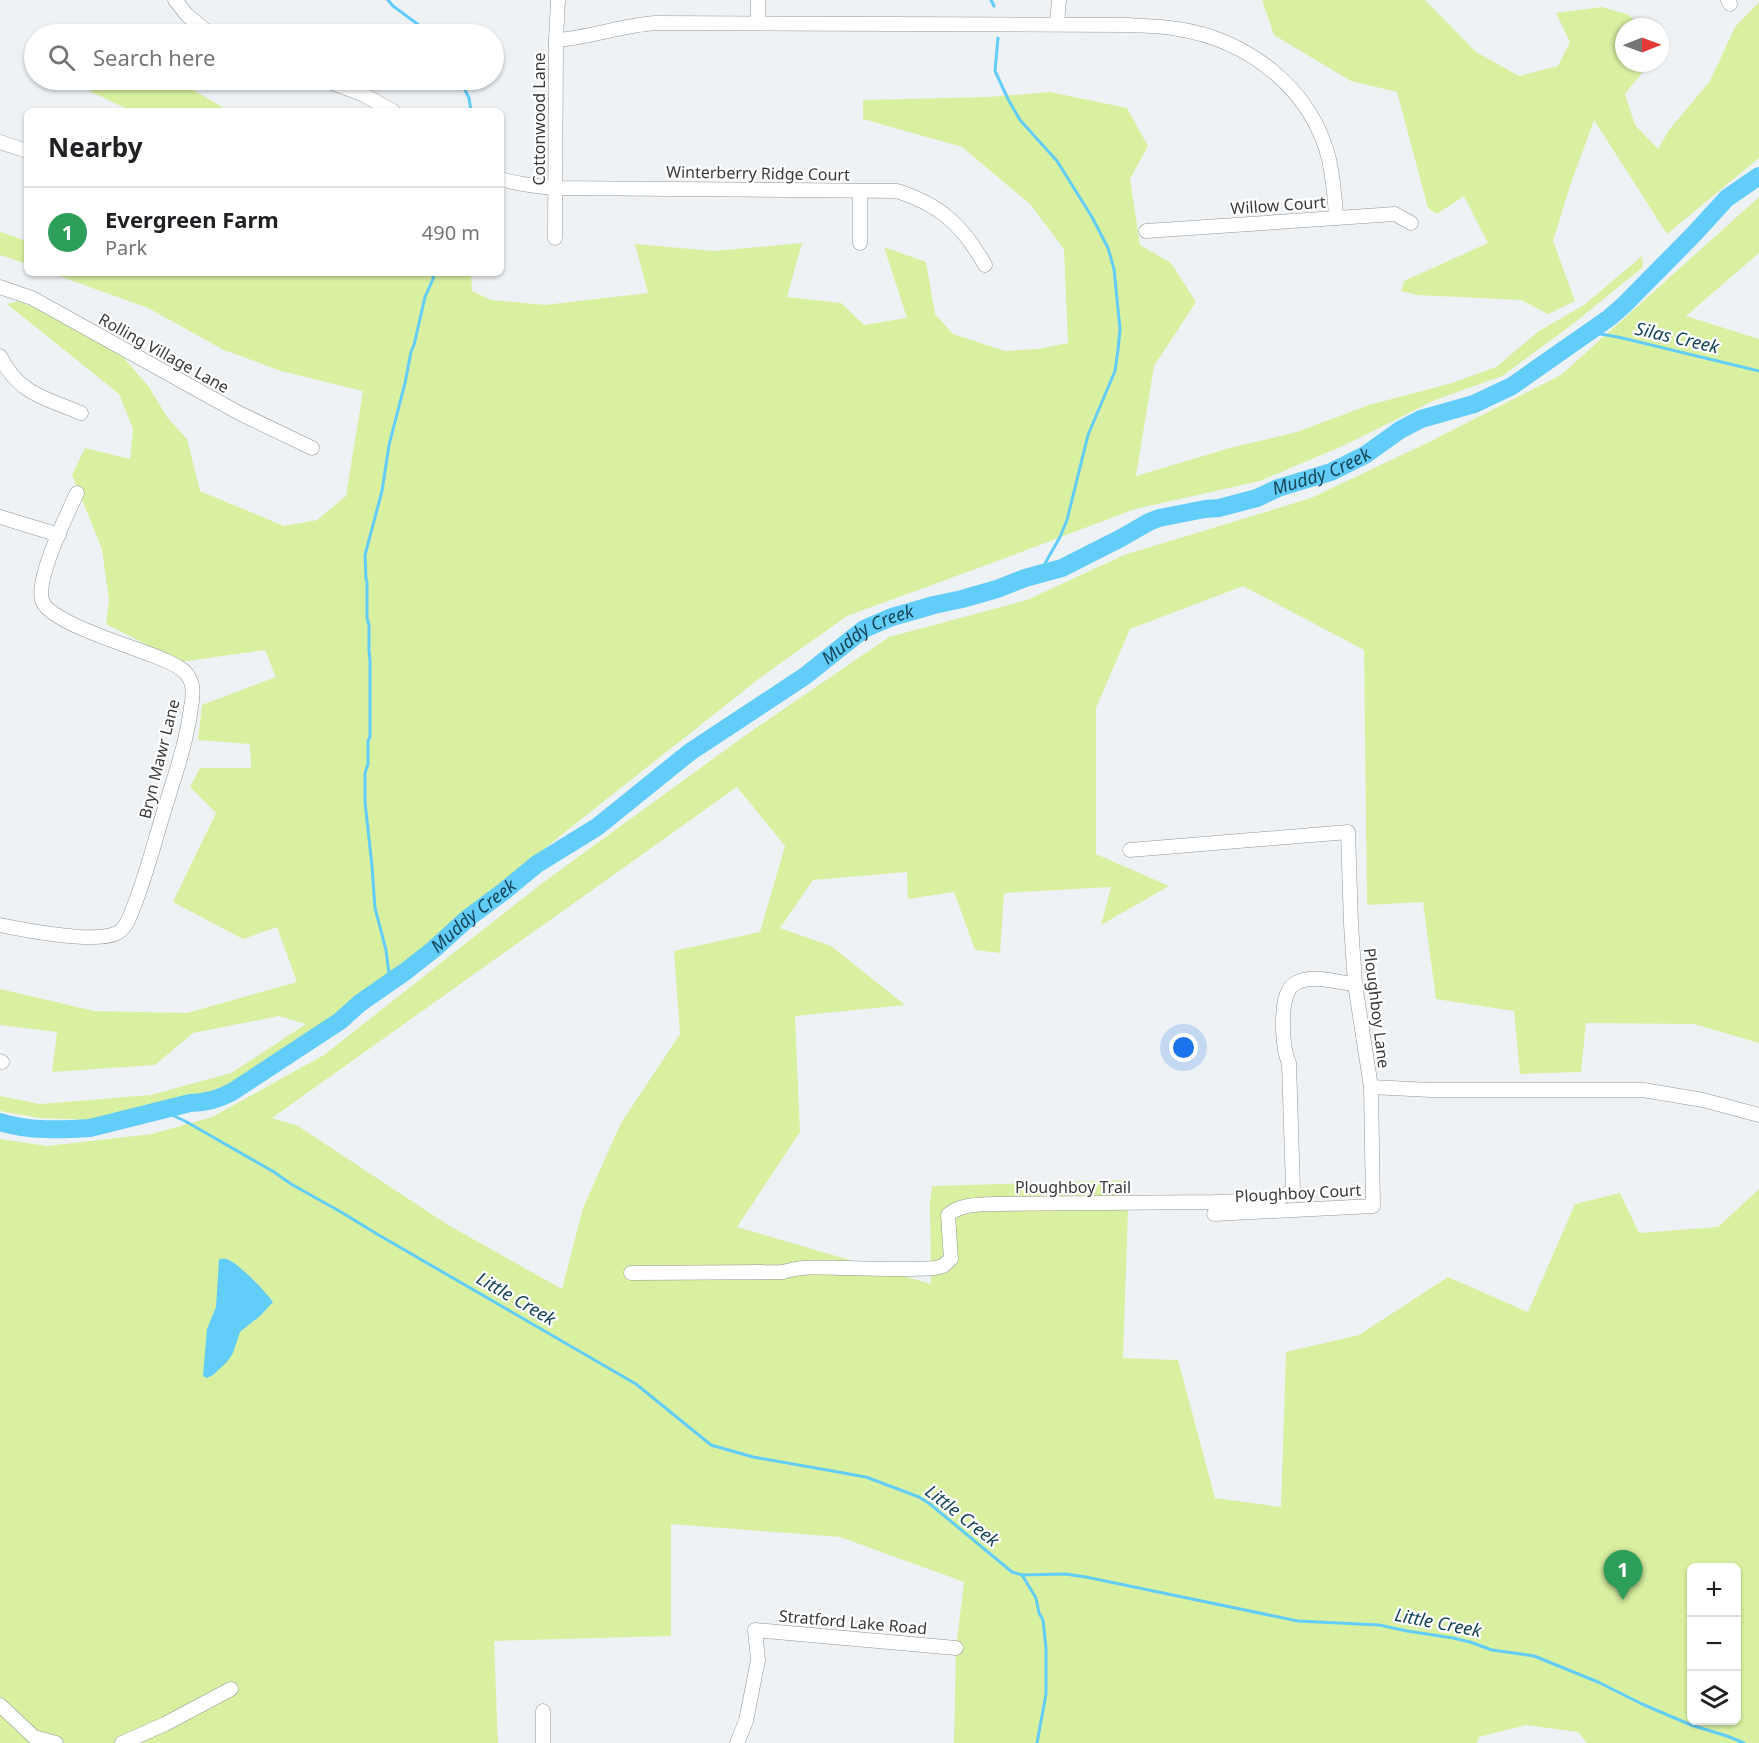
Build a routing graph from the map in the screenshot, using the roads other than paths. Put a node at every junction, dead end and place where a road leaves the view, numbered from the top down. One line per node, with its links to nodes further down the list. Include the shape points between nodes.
1 (175, 0): 6 (street)
2 (558, 0): 8 (street, Cottonwood Lane)
3 (758, 0): 5 (street)
4 (1059, 0): 7 (street)
5 (758, 23): 7 (street); 8 (street, via 640,24)
6 (198, 24)
7 (1057, 24): 16 (street, via 1179,29 1222,41 1262,62 1292,89 1321,137 1330,167)
8 (556, 40): 14 (street, Cottonwood Lane)
9 (351, 90): 10 (street)
10 (388, 108)
11 (0, 142): 12 (street)
12 (24, 150)
13 (504, 180): 14 (street, Winterberry Ridge Court)
14 (555, 188): 15 (street, Winterberry Ridge Court); 19 (street, Cottonwood Lane)
15 (860, 191): 20 (street); 21 (street, Winterberry Ridge Court, via 897,191 928,203 956,223)
16 (1336, 218): 17 (street, Willow Court, via 1395,214); 18 (street, Willow Court)
17 (1411, 223)
18 (1146, 231)
19 (555, 238)
20 (860, 243)
21 (985, 265)
22 (0, 287): 25 (street, Rolling Village Lane, via 32,298 239,413)
23 (0, 356): 24 (street, via 25,389)
24 (81, 413)
25 (312, 448)
26 (77, 492): 28 (street, Bryn Mawr Lane)
27 (0, 517): 28 (street)
28 (59, 535): 30 (street, Bryn Mawr Lane, via 41,594 47,609 66,621 185,672 192,686 191,708 153,849 130,916 120,931 96,937)
29 (1130, 850): 31 (street, Ploughboy Lane, via 1348,832)
30 (0, 925)
31 (1355, 984): 32 (street, Ploughboy Lane); 35 (street, Ploughboy Trail, via 1302,980 1289,988 1284,1000 1293,1190 1280,1198 972,1205 948,1215 951,1259 935,1268 809,1267 783,1272)
32 (1371, 1087): 33 (street, Ploughboy Lane, via 1643,1090); 34 (street, Ploughboy Court, via 1372,1206)
33 (1759, 1115)
34 (1214, 1214)
35 (631, 1273)
36 (956, 1648): 43 (street, Stratford Lake Road, via 755,1630 758,1660 746,1721)
37 (231, 1689): 41 (street)
38 (0, 1705): 40 (street, via 34,1737)
39 (543, 1711): 42 (street)
40 (56, 1743)
41 (122, 1743)
42 (543, 1743)
43 (737, 1743)

